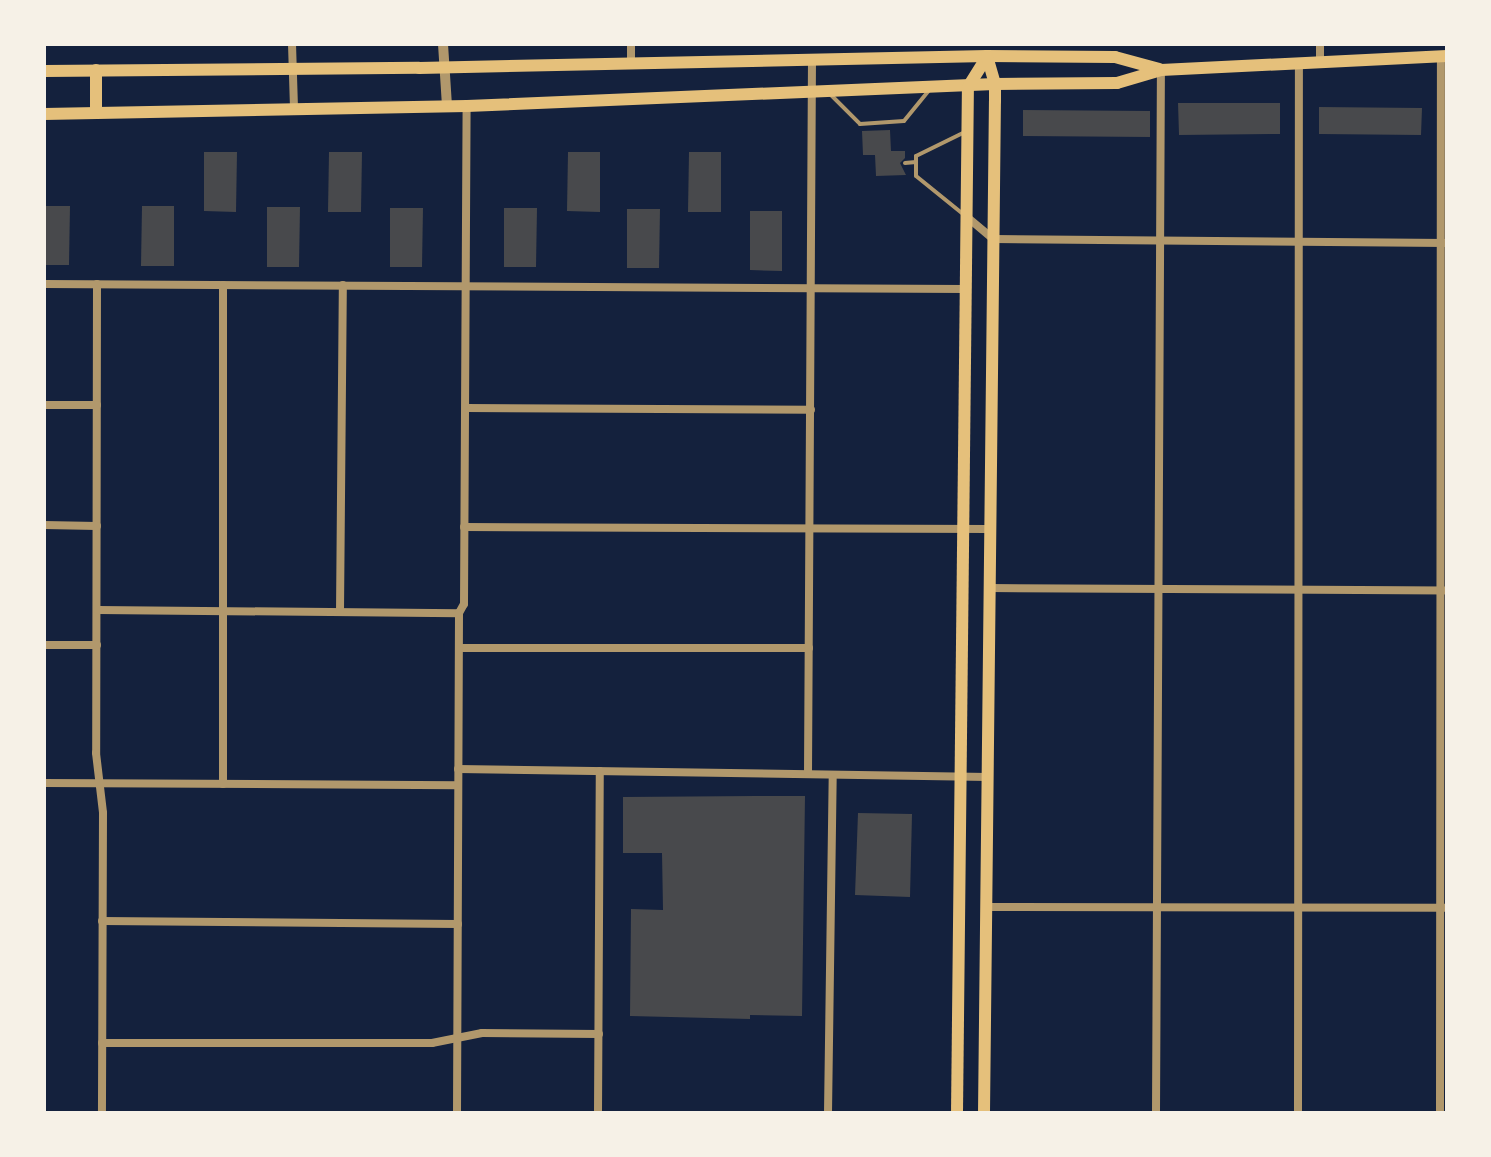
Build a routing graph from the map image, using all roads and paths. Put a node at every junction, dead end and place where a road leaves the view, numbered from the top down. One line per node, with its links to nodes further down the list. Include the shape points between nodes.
1 (292, 44): 13 (street)
2 (443, 44): 11 (street)
3 (631, 44): 10 (street)
4 (1320, 44): 8 (street)
5 (987, 56): 7 (main road); 14 (main road, via 1115,57); 16 (main road); 17 (main road)
6 (1444, 56): 8 (main road); 35 (street)
7 (812, 59): 10 (main road); 19 (street)
8 (1320, 60): 9 (main road)
9 (1299, 61): 14 (main road); 34 (street)
10 (631, 62): 11 (main road)
11 (445, 68): 13 (main road); 21 (street)
12 (96, 70): 13 (main road); 15 (main road); 24 (main road)
13 (294, 70): 23 (street)
14 (1161, 70): 16 (main road, via 1117,83); 33 (street)
15 (44, 71)
16 (995, 84): 17 (main road); 32 (main road)
17 (968, 87): 18 (main road); 28 (main road)
18 (930, 89): 20 (main road); 26 (lane, via 904,121)
19 (813, 93): 20 (main road); 22 (main road); 41 (street)
20 (828, 93): 26 (lane, via 860,124)
21 (447, 106): 22 (main road); 23 (main road)
22 (467, 106): 40 (street)
23 (294, 109): 24 (main road)
24 (96, 113): 25 (main road)
25 (44, 114)
26 (878, 123): 27 (lane)
27 (879, 130)
28 (968, 131): 29 (lane, via 916,156); 31 (main road)
29 (916, 162): 30 (lane); 31 (lane, via 916,176)
30 (905, 163)
31 (967, 217): 32 (street); 42 (main road)
32 (993, 239): 33 (street); 52 (main road)
33 (1159, 240): 34 (street); 54 (street)
34 (1299, 242): 35 (street); 55 (street)
35 (1444, 243): 56 (street)
36 (44, 284): 37 (street)
37 (97, 284): 38 (street); 44 (street)
38 (223, 285): 39 (street); 58 (street)
39 (343, 285): 40 (street); 59 (street)
40 (466, 286): 41 (street); 45 (street)
41 (811, 288): 42 (street); 46 (street)
42 (966, 289): 51 (main road)
43 (44, 405): 44 (street)
44 (97, 405): 48 (street)
45 (466, 408): 46 (street); 49 (street)
46 (811, 410): 50 (street)
47 (44, 525): 48 (street)
48 (97, 526): 57 (street)
49 (464, 527): 50 (street); 60 (street, via 464,604)
50 (810, 528): 51 (street); 64 (street)
51 (963, 529): 52 (street); 69 (main road)
52 (990, 529): 53 (main road)
53 (989, 588): 54 (street); 70 (main road)
54 (1157, 589): 55 (street); 76 (street)
55 (1298, 589): 56 (street); 77 (street)
56 (1444, 590): 78 (street)
57 (98, 610): 58 (street); 62 (street)
58 (223, 611): 59 (street); 73 (street)
59 (340, 612): 60 (street)
60 (459, 613): 63 (street)
61 (44, 645): 62 (street)
62 (97, 645): 72 (street)
63 (459, 648): 64 (street); 65 (street)
64 (809, 648): 67 (street)
65 (458, 769): 66 (street); 74 (street)
66 (600, 771): 67 (street); 81 (street)
67 (808, 774): 68 (street)
68 (833, 775): 69 (street); 87 (street)
69 (961, 777): 70 (street); 88 (main road)
70 (988, 777): 75 (main road)
71 (44, 783): 72 (street)
72 (100, 783): 73 (street); 79 (street)
73 (223, 784): 74 (street)
74 (458, 785): 80 (street)
75 (986, 907): 76 (street); 89 (main road)
76 (1158, 907): 77 (street); 90 (street)
77 (1298, 908): 78 (street); 91 (street)
78 (1443, 908): 92 (street)
79 (102, 921): 80 (street); 83 (street)
80 (458, 924): 82 (street)
81 (599, 1034): 82 (street, via 482,1033); 86 (street)
82 (458, 1038): 83 (street, via 432,1043); 85 (street)
83 (102, 1043): 84 (street)
84 (102, 1113)
85 (457, 1113)
86 (598, 1113)
87 (828, 1113)
88 (957, 1113)
89 (984, 1113)
90 (1156, 1113)
91 (1298, 1113)
92 (1440, 1113)

